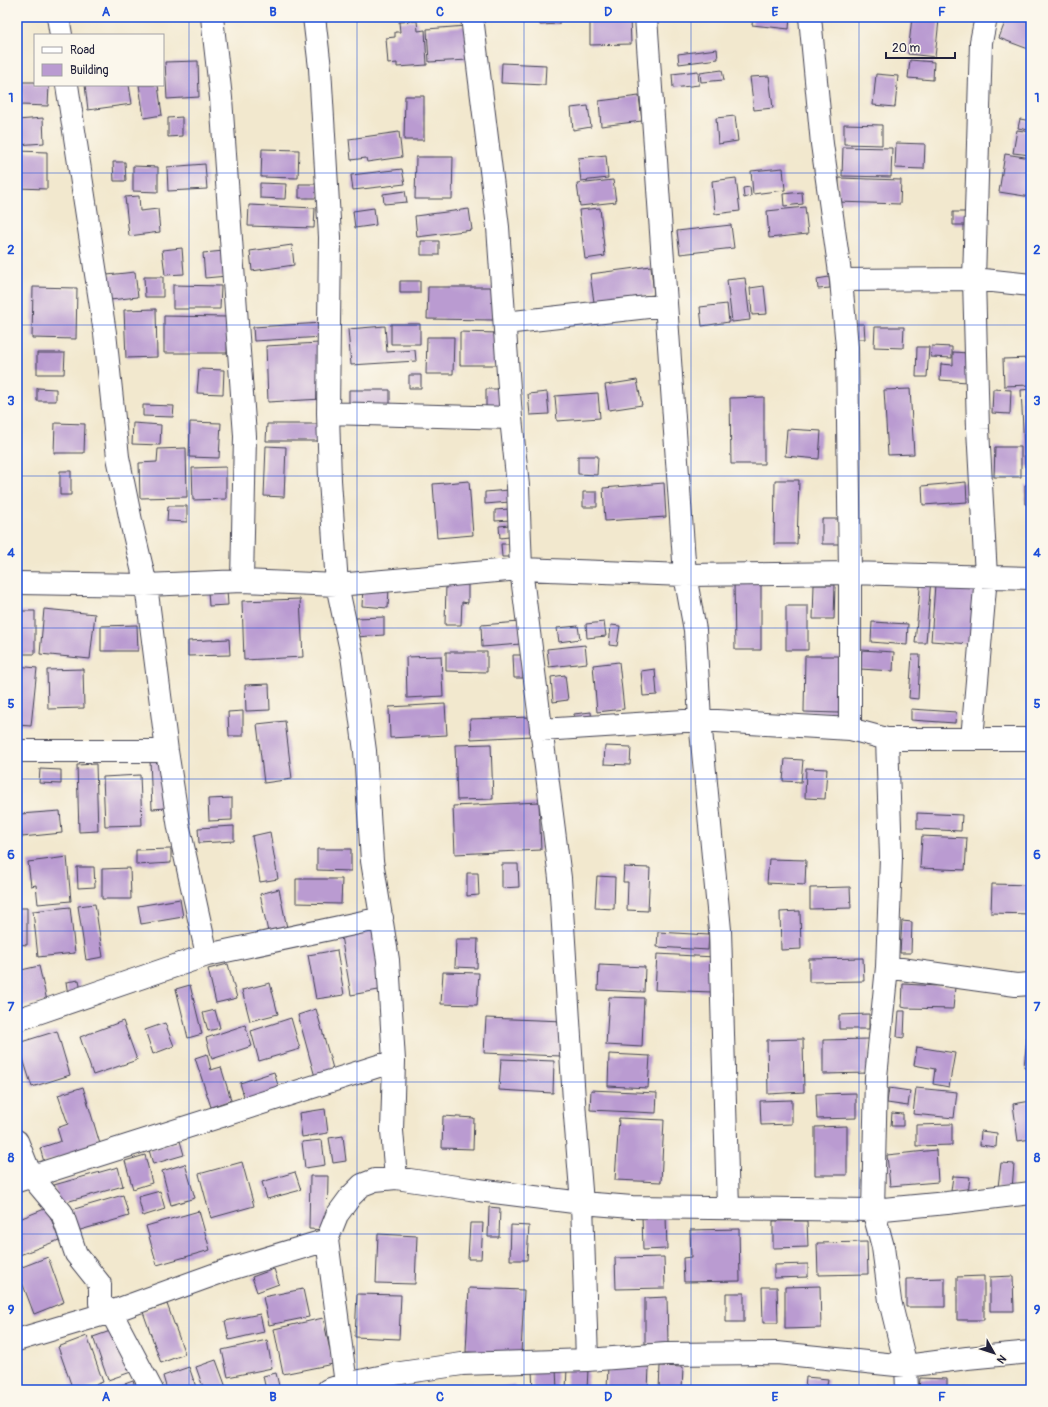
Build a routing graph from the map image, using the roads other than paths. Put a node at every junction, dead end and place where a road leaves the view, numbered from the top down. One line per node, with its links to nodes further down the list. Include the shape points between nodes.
1 (58, 17): 8 (street)
2 (212, 17): 22 (street, via 221,98 246,436)
3 (314, 17): 15 (street, via 320,68 330,237)
4 (472, 17): 14 (street, via 498,227)
5 (646, 17): 13 (street)
6 (810, 17): 11 (street, via 822,144)
7 (986, 17): 10 (street, via 981,42)
8 (61, 34)
9 (67, 86): 24 (street, via 106,333 118,457)
10 (974, 279): 11 (street); 12 (street); 20 (street, via 978,429)
11 (841, 280): 18 (street, via 847,347)
12 (1031, 285)
13 (666, 305): 14 (street); 19 (street)
14 (505, 323): 16 (street)
15 (328, 414): 16 (street); 25 (street)
16 (511, 418): 17 (street, via 518,486)
17 (521, 569): 19 (street); 25 (street); 28 (street)
18 (850, 573): 19 (street); 20 (street); 27 (street)
19 (685, 575): 26 (street, via 695,630)
20 (986, 576): 21 (street); 30 (street)
21 (1031, 578)
22 (242, 581): 24 (street); 25 (street)
23 (17, 583): 24 (street)
24 (146, 585): 33 (street)
25 (337, 585): 34 (street, via 352,655 364,744 372,861)
26 (700, 720): 27 (street); 28 (street); 45 (street, via 720,930)
27 (850, 729): 29 (street)
28 (541, 730): 44 (street, via 560,878)
29 (887, 739): 30 (street); 36 (street, via 891,857)
30 (972, 739): 31 (street)
31 (1031, 739)
32 (17, 751): 33 (street)
33 (167, 751): 35 (street, via 179,828)
34 (382, 918): 35 (street); 39 (street, via 388,960)
35 (207, 955): 38 (street)
36 (887, 967): 37 (street, via 1016,985); 46 (street, via 876,1077)
37 (1031, 984)
38 (17, 1020)
39 (394, 1061): 41 (street); 42 (street, via 392,1131)
40 (17, 1141): 41 (street)
41 (24, 1178): 48 (street, via 62,1213 76,1254 100,1284 100,1303)
42 (396, 1178): 44 (street); 47 (street, via 375,1180 362,1185 337,1215)
43 (1031, 1193): 46 (street)
44 (582, 1203): 45 (street, via 632,1207); 51 (street)
45 (728, 1208): 46 (street)
46 (873, 1210): 52 (street, via 883,1248 890,1301)
47 (327, 1240): 48 (street, via 228,1270); 53 (street)
48 (111, 1312): 49 (street); 54 (street)
49 (17, 1340)
50 (1031, 1352): 52 (street)
51 (587, 1360): 52 (street, via 666,1354 777,1354); 53 (street, via 462,1364 394,1374)
52 (906, 1366): 55 (street)
53 (337, 1387)
54 (152, 1390)
55 (907, 1390)

